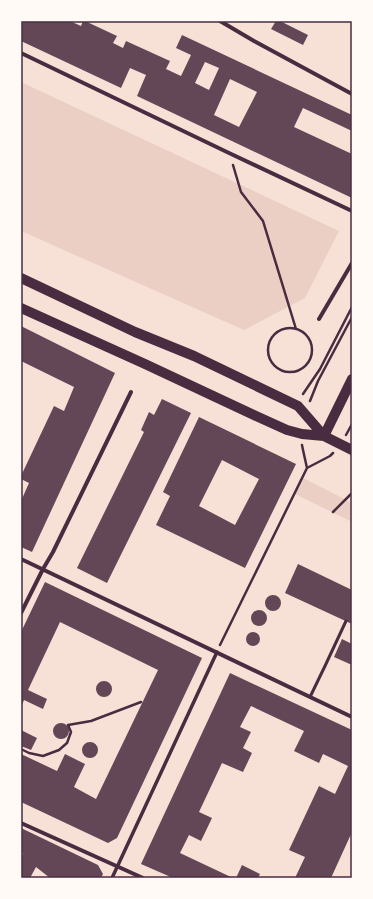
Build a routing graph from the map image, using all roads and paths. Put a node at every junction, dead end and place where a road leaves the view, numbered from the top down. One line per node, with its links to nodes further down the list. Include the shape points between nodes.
1 (220, 21): 3 (street)
2 (21, 53): 4 (street)
3 (352, 94)
4 (229, 153): 5 (street); 12 (path, via 241,192 263,221)
5 (352, 211)
6 (352, 263): 11 (street)
7 (21, 278): 16 (main road, via 267,390 298,406)
8 (352, 307): 15 (path, via 320,369)
9 (21, 308): 17 (main road, via 256,416)
10 (352, 317): 16 (path, via 318,381)
11 (319, 319)
12 (296, 329): 12 (path, via 308,336 312,356 303,368 290,372 276,367 271,361 268,346 275,334 289,328)
13 (352, 378): 18 (main road)
14 (131, 392): 23 (street)
15 (303, 394)
16 (306, 415): 18 (main road)
17 (302, 434): 18 (main road); 26 (path, via 302,450 307,468)
18 (324, 436): 19 (main road)
19 (352, 450)
20 (352, 493): 21 (path)
21 (333, 512)
22 (21, 559): 23 (street)
23 (43, 569): 24 (street); 26 (street)
24 (21, 613)
25 (346, 621): 27 (lane)
26 (217, 652): 27 (street); 32 (street)
27 (310, 697): 29 (street)
28 (141, 702): 30 (path, via 91,721 68,725 71,732 67,743 59,750 43,756)
29 (352, 717)
30 (21, 749)
31 (21, 823): 32 (street)
32 (118, 866): 33 (street); 34 (street)
33 (112, 878)
34 (144, 878)

